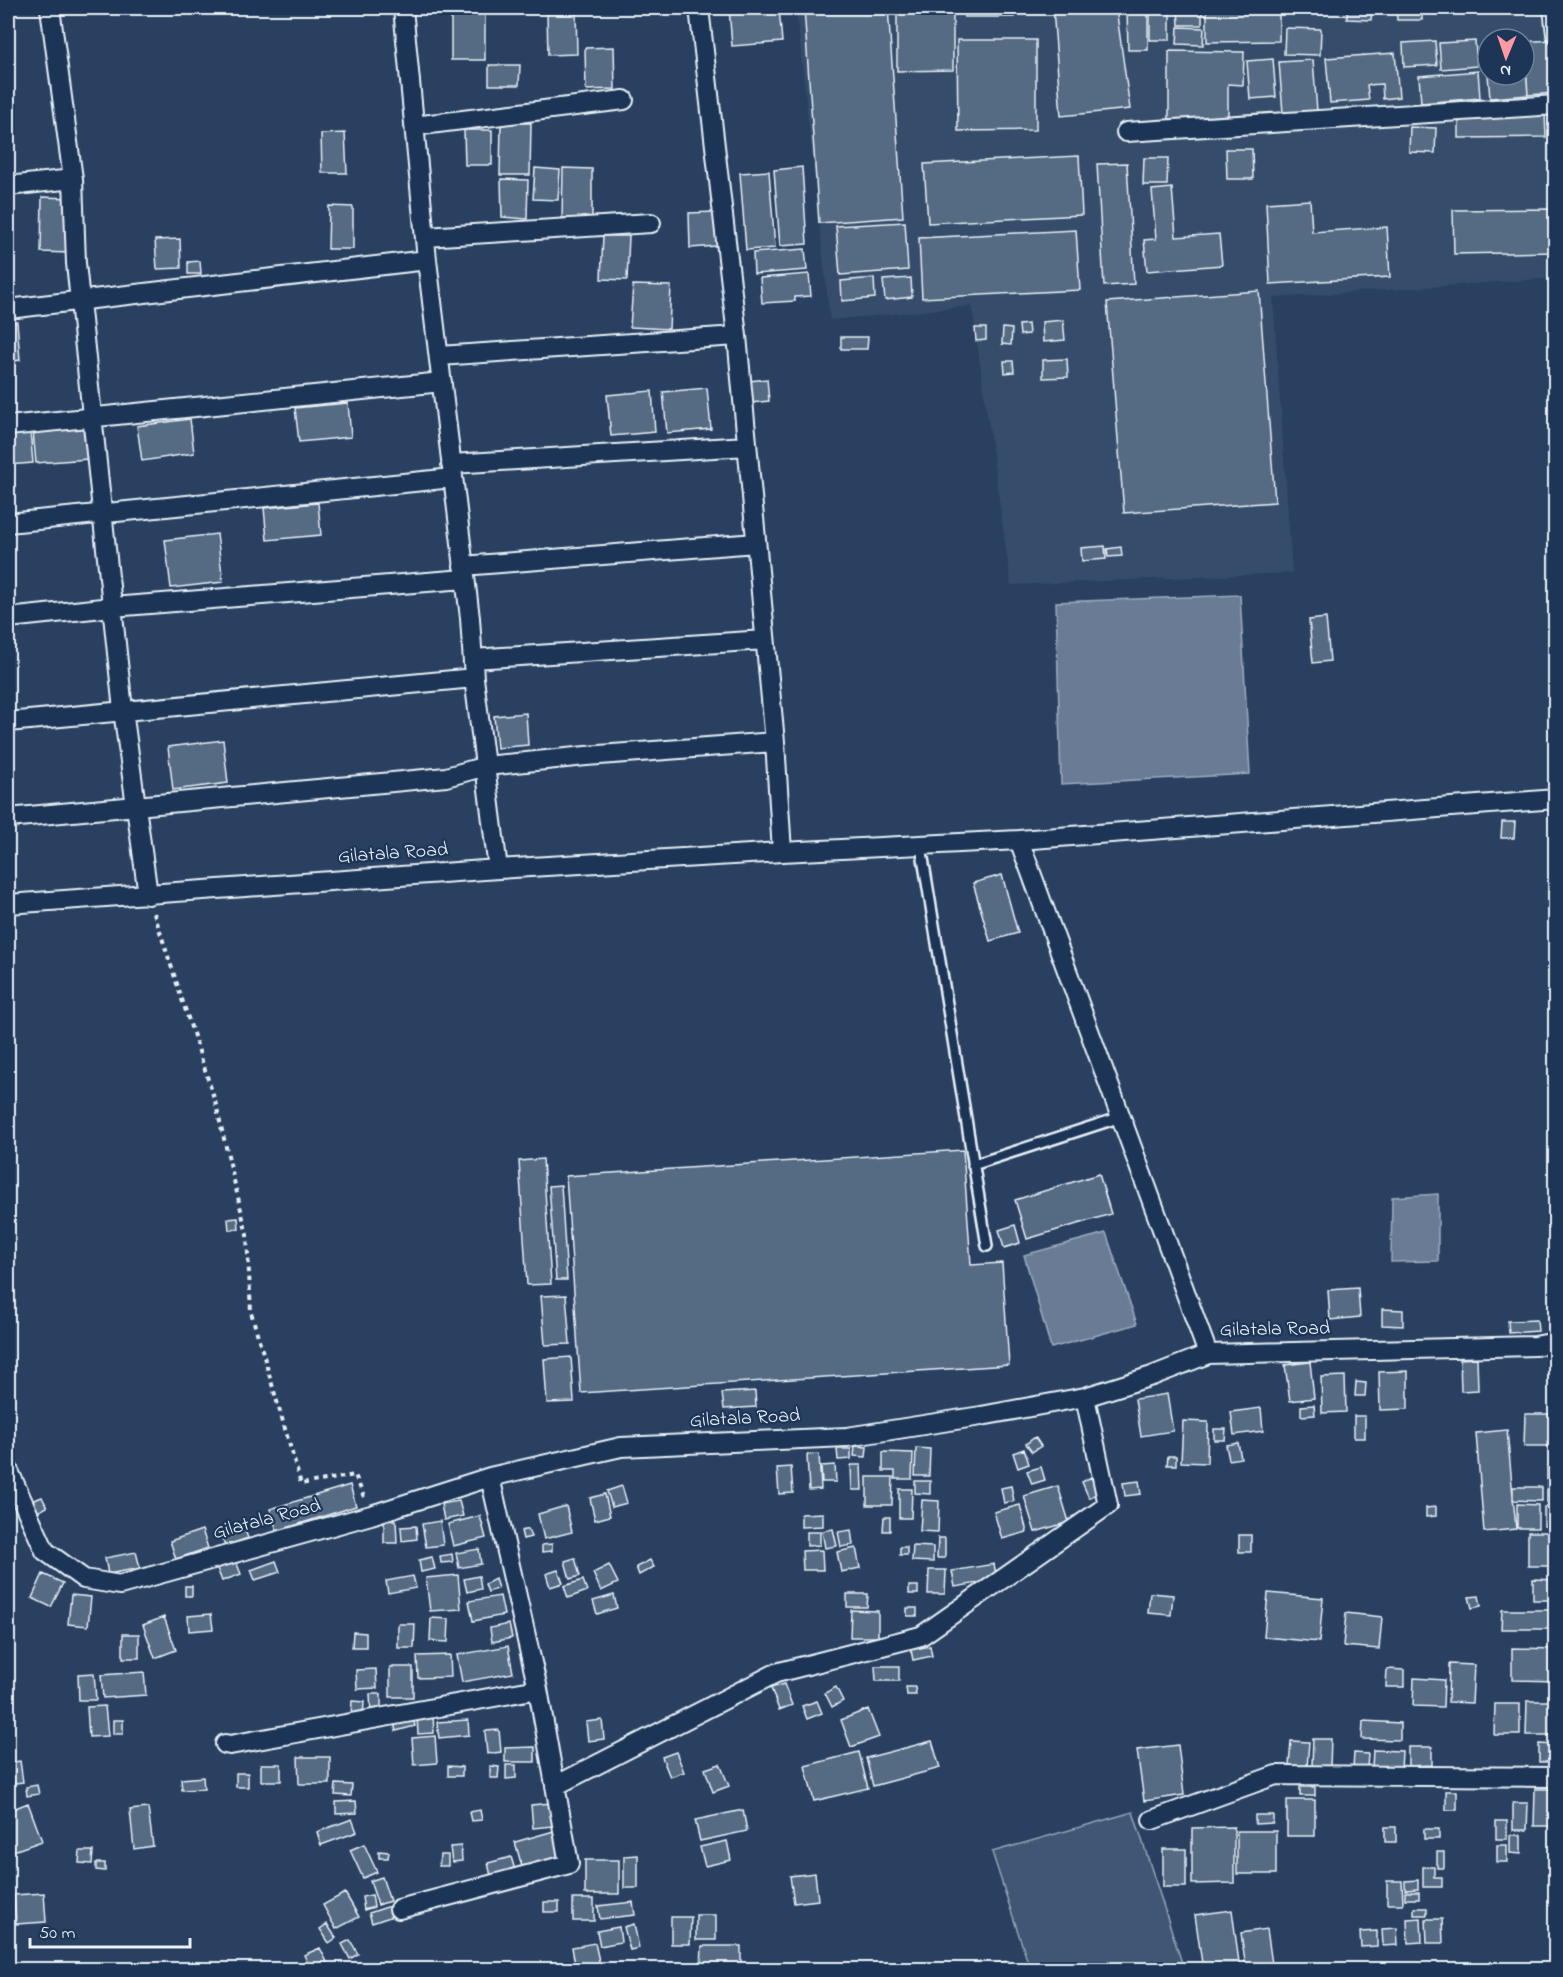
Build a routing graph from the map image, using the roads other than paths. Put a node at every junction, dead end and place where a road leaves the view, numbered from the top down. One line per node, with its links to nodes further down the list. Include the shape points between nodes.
1 (50, 8): 10 (street)
2 (403, 8): 8 (street)
3 (699, 8): 17 (street)
4 (1553, 8): 5 (street)
5 (1556, 34)
6 (624, 100): 8 (street)
7 (1556, 105): 9 (street)
8 (414, 126): 13 (street)
9 (1126, 132)
10 (73, 179): 11 (street); 15 (street)
11 (8, 186)
12 (651, 223): 13 (street)
13 (425, 237): 14 (street)
14 (427, 260): 15 (street); 18 (street)
15 (80, 300): 16 (street); 20 (street)
16 (8, 309)
17 (737, 336): 18 (street); 22 (street)
18 (439, 356): 19 (street)
19 (442, 382): 20 (street); 23 (street)
20 (92, 418): 21 (street); 24 (street)
21 (8, 426)
22 (747, 446): 23 (street); 26 (street)
23 (452, 471): 24 (street); 27 (street)
24 (102, 514): 25 (street); 28 (street)
25 (8, 523)
26 (756, 543): 27 (street); 30 (street)
27 (464, 572): 28 (street); 31 (street)
28 (112, 607): 29 (street); 33 (street)
29 (8, 618)
30 (765, 640): 31 (street); 35 (street)
31 (473, 659): 32 (street)
32 (474, 678): 33 (street); 36 (street)
33 (123, 710): 34 (street); 38 (street)
34 (8, 722)
35 (775, 742): 36 (street); 42 (street)
36 (486, 766): 38 (street, via 446,777); 43 (street)
37 (1556, 799): 40 (street, Gilatala Road)
38 (135, 808): 39 (street); 44 (street)
39 (8, 818)
40 (1019, 840): 41 (street, Gilatala Road); 46 (street)
41 (921, 846): 42 (street, Gilatala Road); 47 (lane)
42 (782, 852): 43 (street, Gilatala Road)
43 (498, 868): 44 (street, Gilatala Road)
44 (148, 895): 45 (street, Gilatala Road)
45 (8, 904)
46 (1121, 1117): 47 (lane); 50 (street)
47 (973, 1165): 48 (lane)
48 (987, 1246)
49 (1556, 1342): 50 (street, Gilatala Road, via 1535,1346)
50 (1208, 1354): 51 (street, Gilatala Road)
51 (1085, 1397): 53 (street, Gilatala Road, via 847,1437 621,1447); 57 (street, via 1108,1505 921,1636 776,1673)
52 (8, 1469): 53 (street, Gilatala Road, via 45,1551 84,1579 120,1585)
53 (490, 1478): 54 (street)
54 (538, 1689): 55 (street); 57 (street)
55 (225, 1744)
56 (1556, 1777): 58 (street, via 1276,1775)
57 (555, 1786): 59 (street, via 569,1864)
58 (1152, 1820)
59 (399, 1909)

